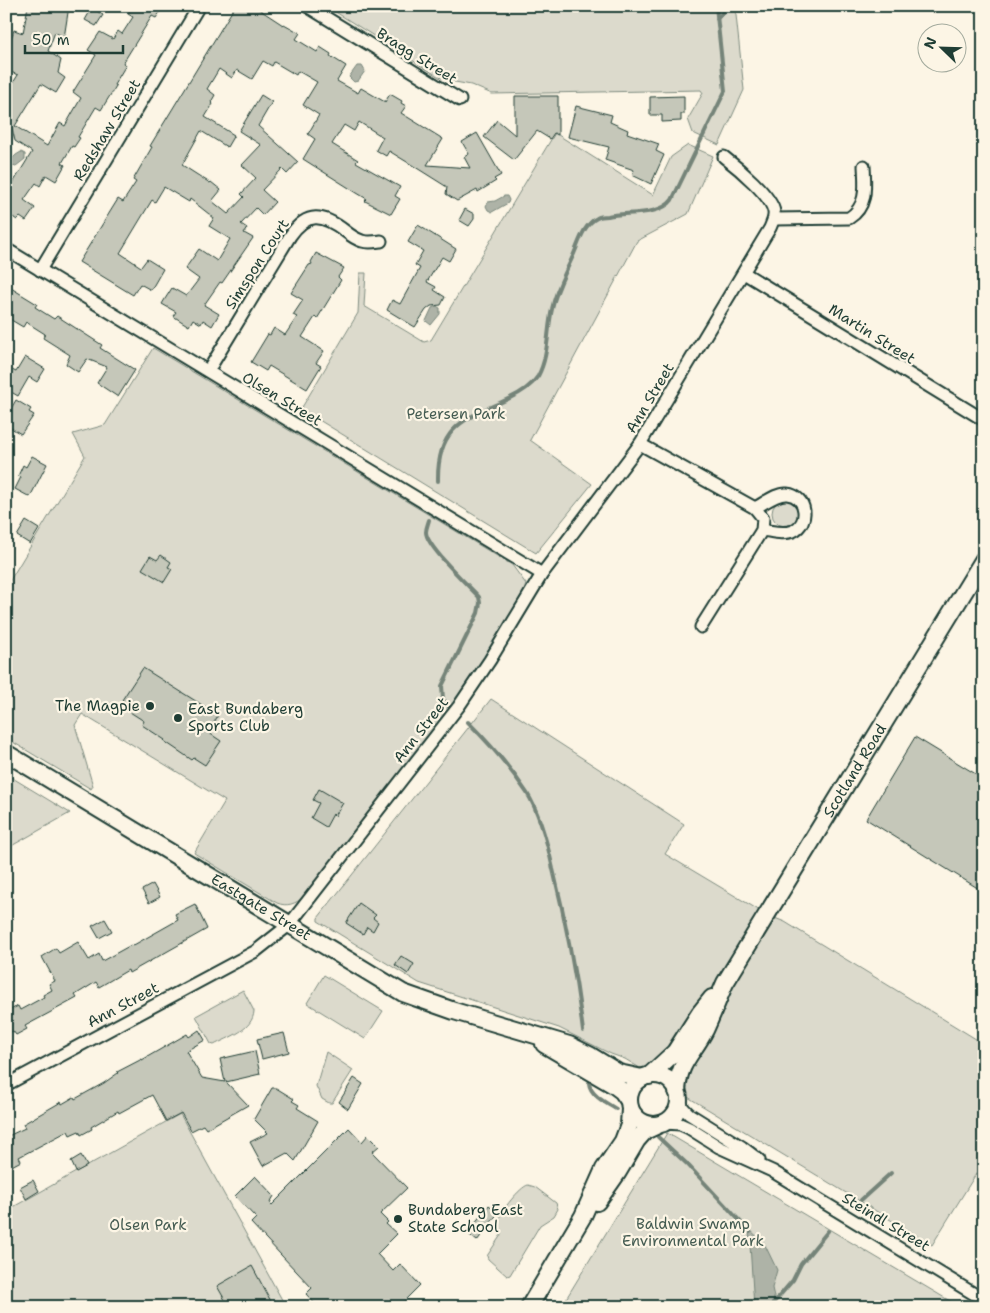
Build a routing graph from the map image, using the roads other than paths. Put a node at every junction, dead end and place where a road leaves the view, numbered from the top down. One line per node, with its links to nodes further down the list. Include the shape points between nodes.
1 (199, 6): 9 (street, Redshaw Street)
2 (307, 6): 3 (street, Bragg Street)
3 (460, 100)
4 (724, 157): 6 (street, via 745,173 768,200)
5 (864, 166): 6 (street, via 864,198 859,210 850,218)
6 (774, 218): 10 (street, Ann Street)
7 (381, 241): 11 (street, Simspon Court, via 362,242 322,218 309,218 302,222 290,236)
8 (6, 249): 9 (street, Olsen Street)
9 (40, 270): 11 (street, Olsen Street)
10 (744, 273): 12 (street, Martin Street); 13 (street, Ann Street)
11 (208, 371): 17 (street, Olsen Street)
12 (984, 420)
13 (640, 444): 14 (street); 17 (street, Ann Street)
14 (755, 508): 15 (street, via 763,518); 15 (street, via 775,496 787,494 799,500 804,511 802,523 793,531)
15 (762, 530): 18 (street)
16 (984, 559): 21 (street, Scotland Road)
17 (542, 574): 20 (street, Ann Street, via 458,706)
18 (701, 627)
19 (6, 753): 20 (street, Eastgate Street)
20 (289, 925): 22 (street, Eastgate Street, via 403,993); 24 (street, Ann Street, via 256,951)
21 (725, 983): 23 (street, Scotland Road, via 700,1013 675,1052); 25 (street, Scotland Road, via 704,1032 681,1068)
22 (528, 1034): 23 (street, Eastgate Street, via 569,1046 628,1077); 26 (street, Eastgate Street, via 614,1085)
23 (646, 1077): 25 (street, via 666,1078); 26 (street, via 632,1088)
24 (6, 1085)
25 (678, 1094): 27 (street, via 676,1112); 28 (street, Steindl Street, via 689,1114 742,1147)
26 (630, 1105): 27 (street, via 641,1122); 29 (street, via 626,1135 604,1169)
27 (662, 1124): 28 (street, Steindl Street, via 680,1124 719,1147); 29 (street, via 644,1131 608,1188)
28 (772, 1171): 30 (street, Steindl Street)
29 (584, 1216): 31 (street)
30 (984, 1300)
31 (529, 1307)

